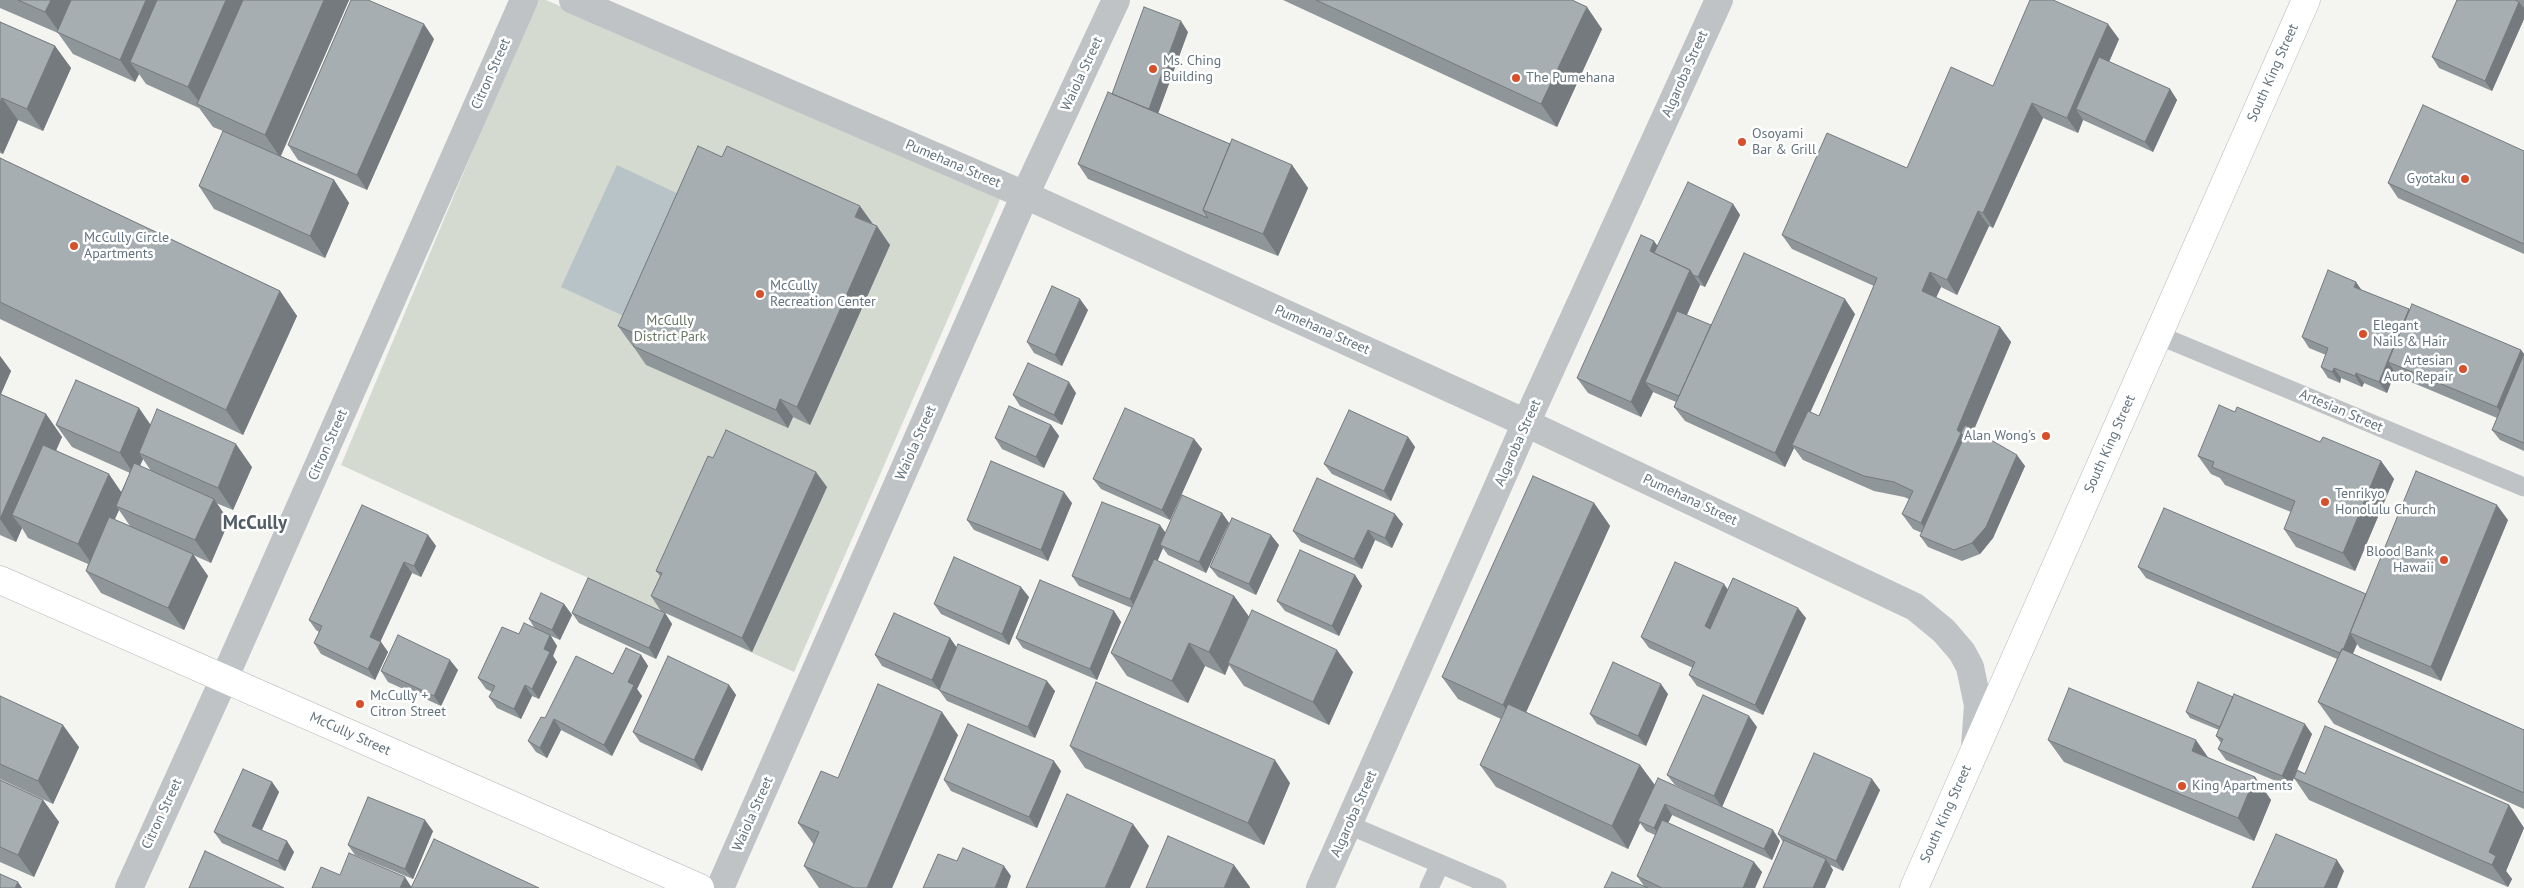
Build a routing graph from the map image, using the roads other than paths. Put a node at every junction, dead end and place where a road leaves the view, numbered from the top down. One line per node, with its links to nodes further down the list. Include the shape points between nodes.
1 (524, 0): 11 (street, Citron Street)
2 (573, 0): 6 (street, Pumehana Street)
3 (1116, 0): 6 (street, Waiola Street)
4 (1719, 0): 8 (street, Algaroba Street)
5 (2306, 0): 7 (main road, South King Street)
6 (1025, 195): 8 (street, Pumehana Street); 17 (street, Waiola Street)
7 (2158, 335): 9 (lane, Artesian Street); 12 (main road, South King Street)
8 (1526, 423): 12 (street, Pumehana Street, via 1915,607 1962,652 1970,667 1978,705); 13 (street, Algaroba Street)
9 (2524, 487)
10 (0, 580): 11 (main road, McCully Street)
11 (224, 679): 15 (street, Citron Street); 16 (main road, McCully Street)
12 (1975, 748): 21 (main road, South King Street)
13 (1349, 825): 14 (lane); 18 (street, Algaroba Street)
14 (1440, 864): 19 (lane); 20 (lane)
15 (129, 888)
16 (700, 888)
17 (720, 888)
18 (1320, 888)
19 (1429, 888)
20 (1497, 888)
21 (1914, 888)

